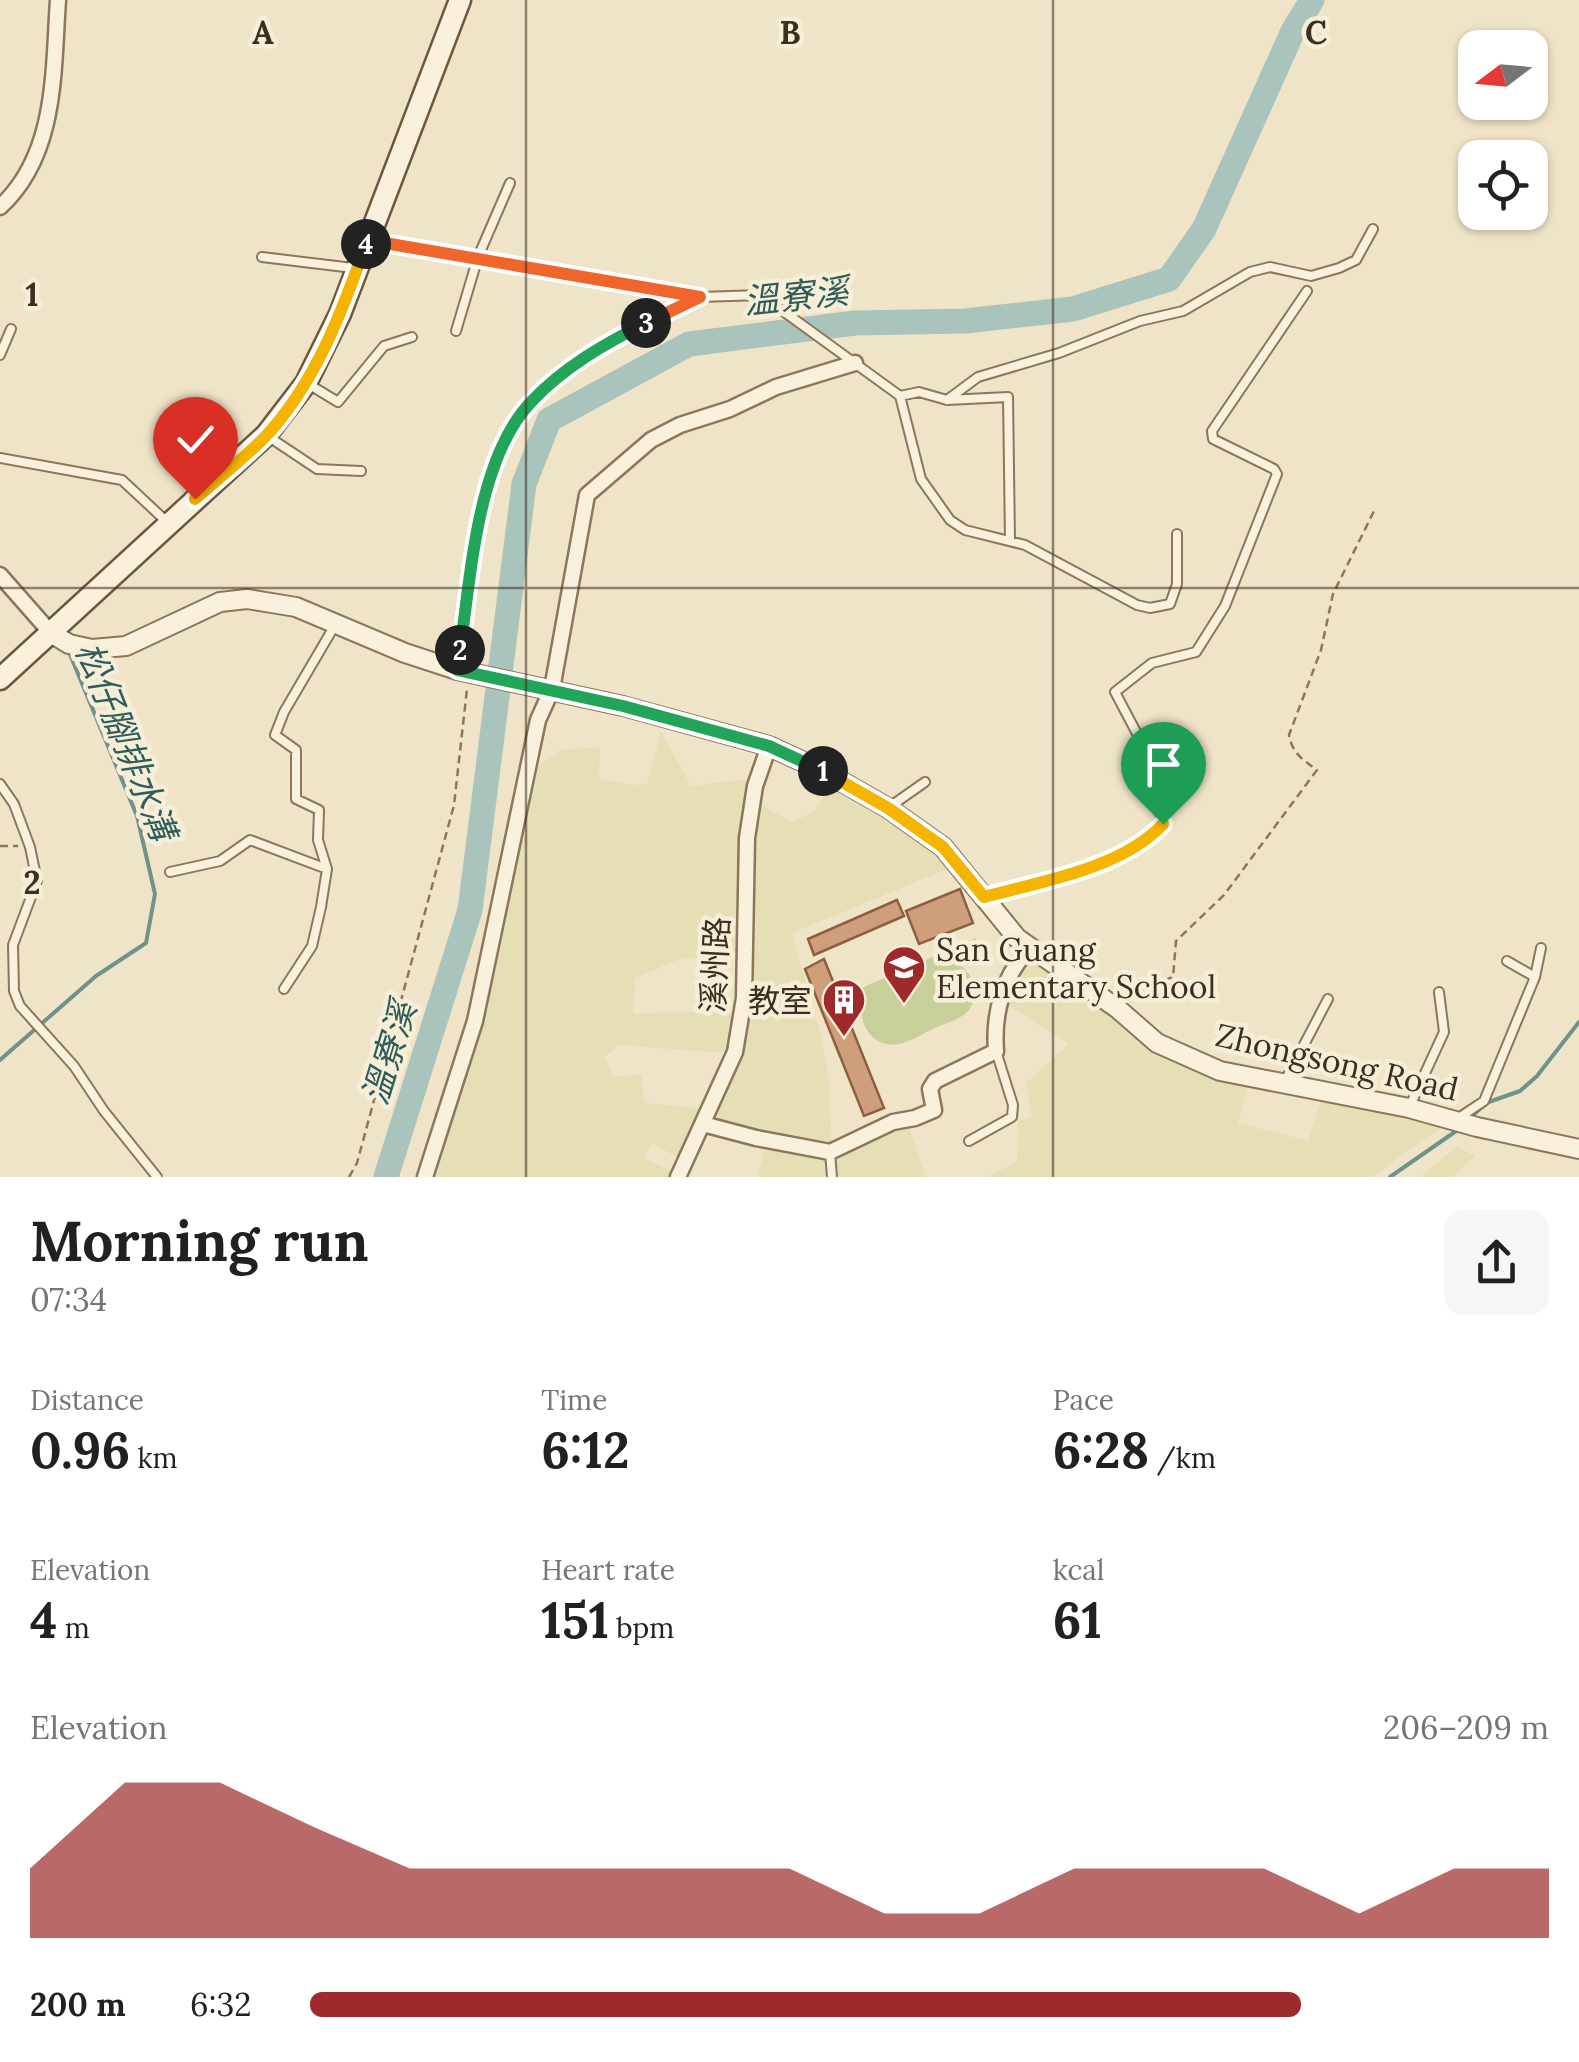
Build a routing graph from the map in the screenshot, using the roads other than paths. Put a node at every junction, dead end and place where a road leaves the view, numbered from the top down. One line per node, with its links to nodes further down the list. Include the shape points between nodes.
1 (58, 0): 4 (street, via 49,113 20,189)
2 (460, 0): 6 (main road)
3 (510, 183): 7 (lane)
4 (0, 208)
5 (1373, 229): 19 (lane, via 1356,260 1339,268 1311,276 1270,268 1250,272 1182,311 978,378)
6 (367, 240): 7 (lane); 9 (main road)
7 (478, 257): 11 (lane); 13 (lane)
8 (262, 258): 9 (lane)
9 (357, 268): 17 (main road)
10 (1308, 291): 38 (lane, via 1212,431 1277,474 1226,606 1196,652 1152,664 1115,692 1139,734 1163,824 1140,844 1088,868)
11 (700, 297): 16 (lane, via 761,296); 29 (street, via 599,346 530,402 493,468 482,506)
12 (12, 329): 15 (lane)
13 (456, 330)
14 (412, 337): 17 (lane, via 384,346 338,402)
15 (0, 355)
16 (855, 364): 18 (lane); 31 (street, via 776,386 651,440 587,495)
17 (306, 383): 20 (main road)
18 (900, 396): 19 (lane, via 919,392); 25 (lane, via 921,479 950,520)
19 (947, 400): 25 (lane, via 1008,398)
20 (266, 436): 22 (lane, via 318,469); 23 (main road)
21 (0, 458): 23 (lane, via 122,480)
22 (362, 471)
23 (168, 523): 28 (main road)
24 (1177, 534): 25 (lane, via 1170,604 1150,608)
25 (1010, 540)
26 (0, 576): 28 (street)
27 (335, 625): 28 (street, Zhongsong Road, via 296,607 246,599 220,602 126,646 92,649); 29 (street, Zhongsong Road); 36 (lane, via 275,734 296,750 296,799 319,810)
28 (51, 633): 30 (main road)
29 (468, 673): 31 (street, Zhongsong Road)
30 (0, 679)
31 (544, 687): 32 (street, Zhongsong Road); 55 (street, via 475,1021)
32 (769, 746): 35 (street, Zhongsong Road); 50 (street, 溪州路, via 747,838 744,998 735,1052)
33 (925, 782): 35 (lane)
34 (0, 784): 54 (lane, via 14,804 37,880 13,946 14,991)
35 (888, 808): 38 (street, Zhongsong Road, via 943,847)
36 (326, 869): 37 (lane, via 250,840 220,860); 43 (lane, via 312,946)
37 (170, 872)
38 (984, 897): 39 (street, Zhongsong Road)
39 (1030, 948): 46 (street, via 1000,1000); 47 (street, Zhongsong Road, via 1157,1043 1220,1071)
40 (1541, 948): 42 (lane)
41 (1507, 961): 42 (lane)
42 (1535, 978): 49 (lane, via 1484,1101)
43 (284, 990)
44 (1439, 992): 48 (lane, via 1444,1032)
45 (1328, 999): 47 (lane)
46 (996, 1051): 51 (lane, via 1012,1116); 53 (street, via 935,1080 934,1110)
47 (1283, 1084): 48 (street, Zhongsong Road)
48 (1409, 1108): 49 (street, Zhongsong Road)
49 (1462, 1123): 52 (street, Zhongsong Road)
50 (703, 1124): 53 (street); 56 (street, 溪州路)
51 (969, 1141)
52 (1579, 1149)
53 (830, 1152): 57 (lane)
54 (156, 1177)
55 (425, 1177)
56 (678, 1177)
57 (832, 1177)

